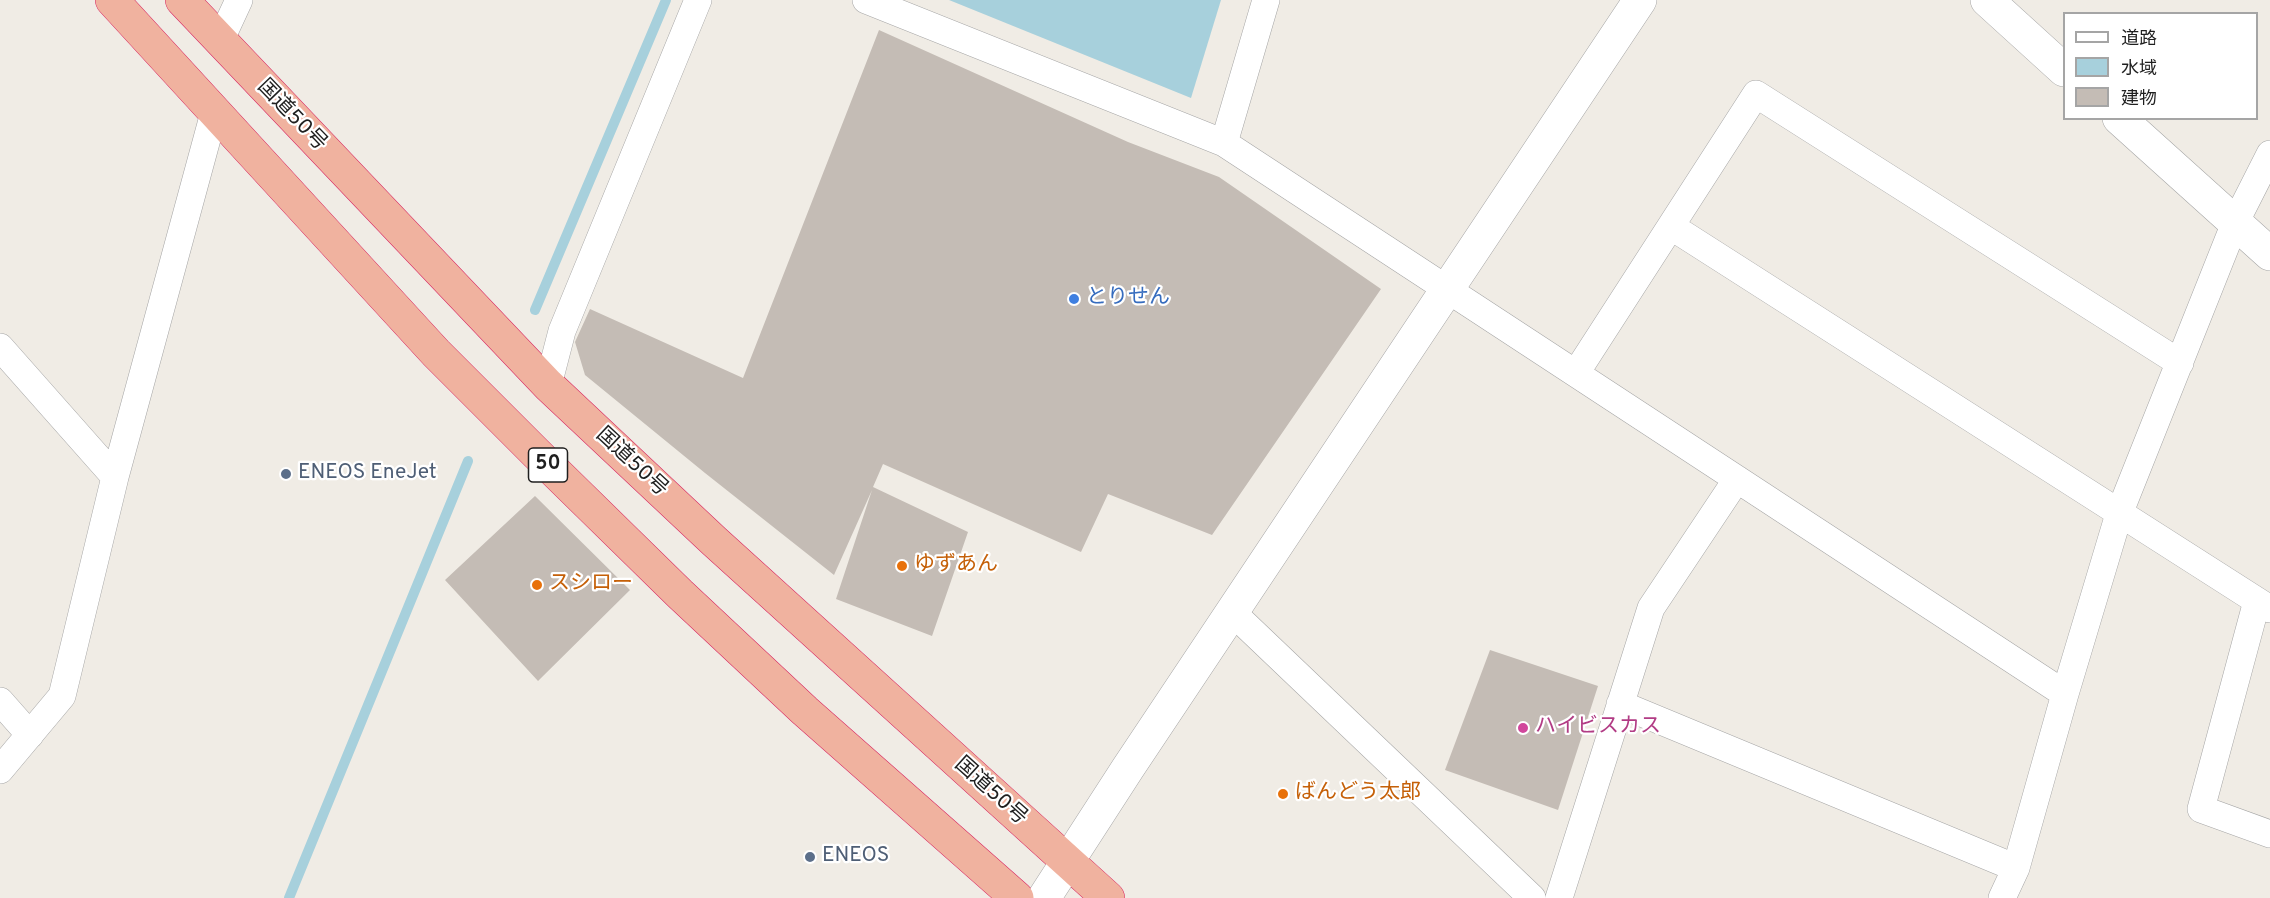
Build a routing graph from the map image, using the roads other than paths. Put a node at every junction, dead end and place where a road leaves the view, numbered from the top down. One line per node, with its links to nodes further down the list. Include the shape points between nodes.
1 (112, 0): 11 (highway, 50)
2 (182, 0): 9 (highway, 国道50号)
3 (239, 0): 9 (street)
4 (698, 0): 22 (street, via 562,331)
5 (866, 0): 13 (street)
6 (1266, 0): 13 (street)
7 (1640, 0): 18 (street)
8 (1987, 0): 10 (street)
9 (219, 41): 22 (highway, 国道50号)
10 (2063, 69)
11 (214, 113): 23 (street); 36 (highway, 50, via 436,353 663,578 805,711)
12 (2121, 120): 15 (street)
13 (1224, 143): 18 (street)
14 (2270, 154): 15 (street)
15 (2235, 223): 17 (street); 20 (street)
16 (1672, 227): 20 (street, via 1756,94); 21 (street); 25 (street)
17 (2270, 254)
18 (1448, 288): 21 (street); 27 (street)
19 (0, 347): 23 (street)
20 (2180, 363): 25 (street)
21 (1576, 373): 24 (street)
22 (548, 385): 34 (highway, 国道50号)
23 (115, 477): 31 (street, via 62,696)
24 (1737, 479): 28 (street); 30 (street, via 1651,608)
25 (2119, 514): 26 (street); 28 (street)
26 (2263, 605): 33 (street, via 2201,809)
27 (1232, 612): 34 (street); 39 (street)
28 (2065, 694): 35 (street)
29 (0, 701): 31 (street)
30 (1620, 704): 35 (street); 40 (street)
31 (30, 735): 32 (street)
32 (0, 770)
33 (2270, 834)
34 (1068, 862): 37 (street); 38 (highway, 国道50号)
35 (2016, 868): 41 (street)
36 (1017, 898)
37 (1044, 898)
38 (1108, 898)
39 (1532, 898)
40 (1559, 898)
41 (2002, 898)

